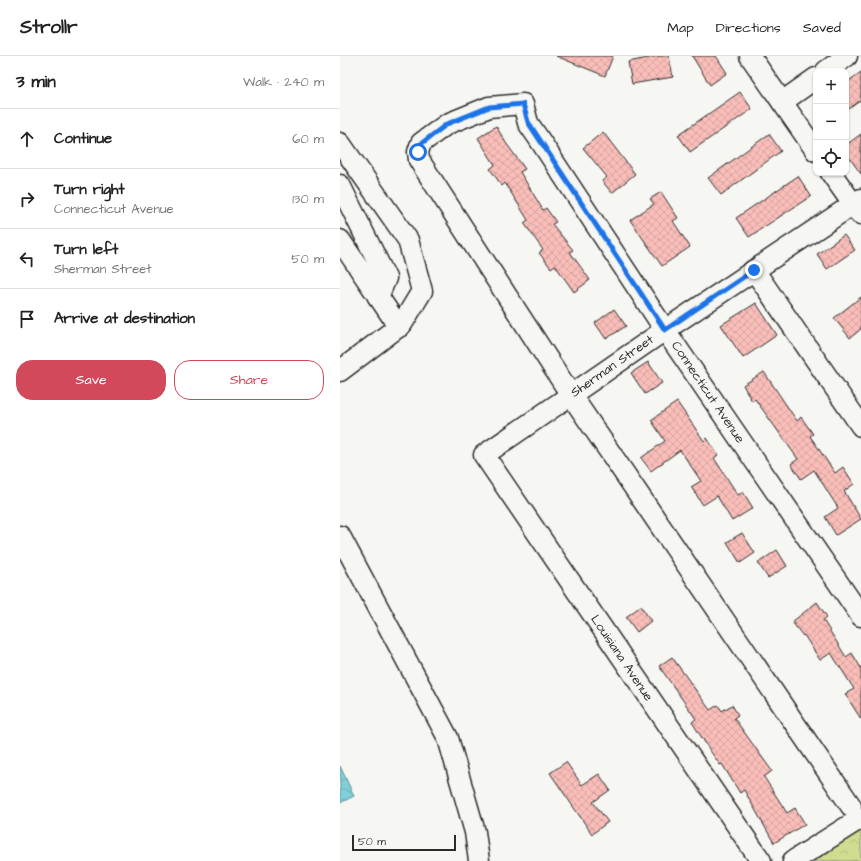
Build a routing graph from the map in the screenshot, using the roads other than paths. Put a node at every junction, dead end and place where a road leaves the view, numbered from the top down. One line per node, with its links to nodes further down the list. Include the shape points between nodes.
1 (750, 56): 5 (street)
2 (848, 56): 3 (street)
3 (830, 68)
4 (813, 80): 5 (street)
5 (782, 102): 7 (street)
6 (340, 143): 14 (street, via 408,240 422,292)
7 (813, 147)
8 (834, 176): 10 (street)
9 (340, 185): 13 (street, via 386,278)
10 (858, 206): 12 (street, Sherman Street)
11 (340, 240): 13 (street)
12 (754, 270): 15 (street, Sherman Street); 18 (street)
13 (378, 297): 14 (street)
14 (399, 327): 16 (street)
15 (665, 330): 17 (street, Sherman Street); 17 (street, Connecticut Avenue, via 528,122 523,104 489,107 447,124 422,143 418,152 419,160); 21 (street, Connecticut Avenue)
16 (340, 371)
17 (571, 395): 19 (street, Sherman Street); 22 (street)
18 (861, 426)
19 (484, 455): 24 (street, Louisiana Avenue)
20 (340, 536): 23 (street, via 448,738 475,832)
21 (861, 616)
22 (856, 812): 25 (street)
23 (479, 861)
24 (761, 861)
25 (794, 861)

